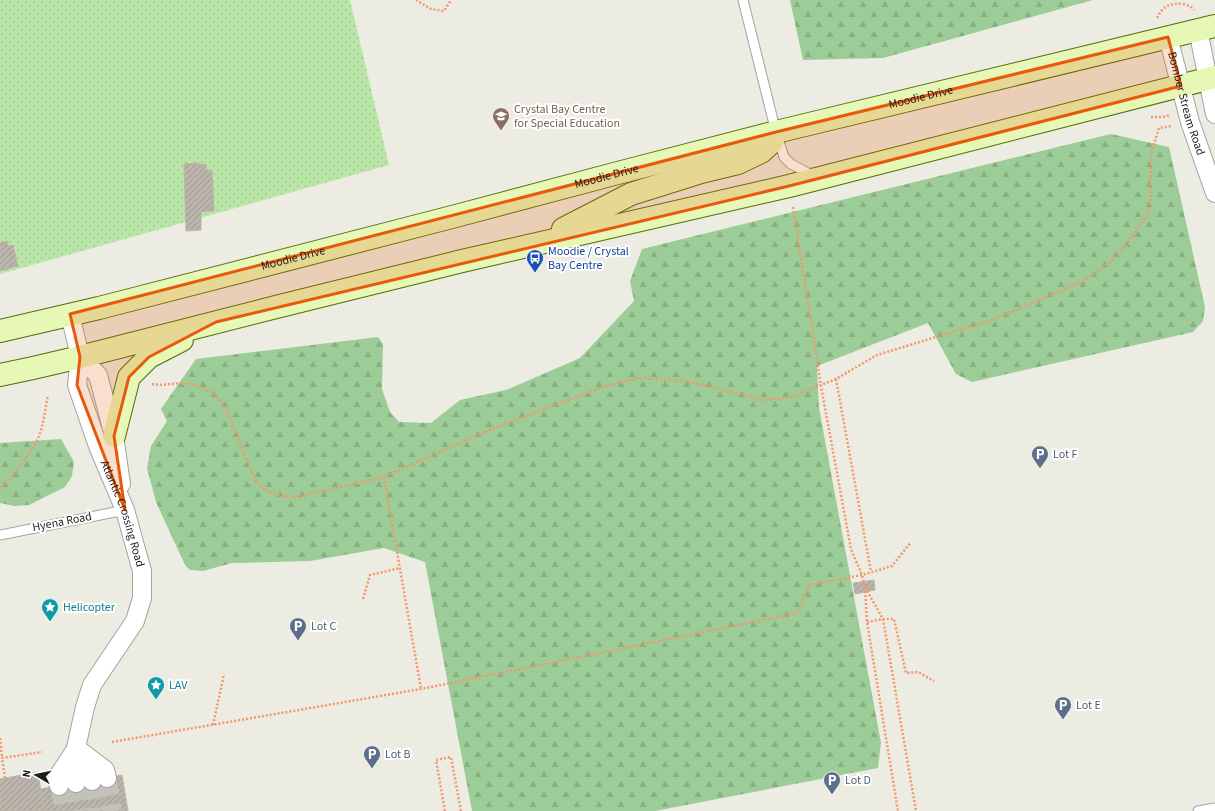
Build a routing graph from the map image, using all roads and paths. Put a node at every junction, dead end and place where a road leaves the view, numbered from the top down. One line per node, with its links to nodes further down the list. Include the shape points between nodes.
1 (416, 0): 2 (path, via 430,9 444,11)
2 (451, 0)
3 (743, 0): 12 (lane)
4 (1207, 28): 5 (main road, Moodie Drive); 6 (street, Bomber Stream Road)
5 (1168, 37): 7 (street, Bomber Stream Road); 12 (main road, Moodie Drive)
6 (1211, 78): 7 (main road); 8 (street, Bomber Stream Road)
7 (1181, 86): 13 (main road); 15 (street, Bomber Stream Road, via 1190,122)
8 (1215, 114)
9 (1168, 115): 10 (path)
10 (1157, 117)
11 (1159, 128): 22 (path, via 1152,150 1151,198 1146,217 1127,244 1109,263 1084,280 995,320 877,356)
12 (776, 132): 13 (lane, via 784,157 791,164 808,173); 16 (main road, via 771,143 761,152 738,163 632,194); 17 (main road, Moodie Drive)
13 (825, 176): 14 (main road)
14 (789, 186): 16 (main road); 24 (path)
15 (1215, 193)
16 (530, 245): 18 (main road)
17 (70, 314): 19 (main road, Moodie Drive); 20 (street)
18 (216, 322): 20 (main road); 26 (main road, via 148,357 138,366 129,377)
19 (0, 331)
20 (80, 357): 21 (main road); 26 (street, via 98,375); 29 (street, Atlantic Crossing Road, via 77,385 98,446)
21 (0, 374)
22 (836, 379): 24 (path); 33 (path)
23 (148, 383): 27 (path, via 159,386 180,382 194,385 218,397 226,409 256,482 265,490 282,496 297,497)
24 (821, 386): 27 (path, via 792,397 765,400 685,381 638,378 600,388 487,431); 34 (path, via 851,549)
25 (48, 396): 28 (path, via 42,426 34,445)
26 (114, 436): 29 (street)
27 (384, 477): 32 (path)
28 (0, 489)
29 (125, 510): 30 (lane, Hyena Road); 45 (street, Atlantic Crossing Road, via 142,571 142,598 135,621 92,685)
30 (0, 535)
31 (911, 542): 33 (path, via 892,566)
32 (400, 568): 36 (path, via 370,575); 41 (path)
33 (871, 572): 34 (path)
34 (862, 575): 35 (path); 41 (path, via 809,585 798,613)
35 (865, 587): 37 (path); 38 (path)
36 (363, 599)
37 (883, 619): 38 (path); 40 (path, via 894,620 906,673 918,672); 54 (path)
38 (866, 622): 53 (path)
39 (224, 674): 42 (path)
40 (934, 681)
41 (421, 689): 42 (path)
42 (213, 725): 44 (path)
43 (0, 738): 48 (path)
44 (112, 742)
45 (76, 748): 45 (street, Atlantic Crossing Road, via 57,778 83,782 89,772)
46 (42, 752): 48 (path)
47 (0, 754): 48 (path)
48 (2, 758): 49 (path)
49 (5, 778)
50 (1215, 808): 55 (lane)
51 (445, 811): 52 (path, via 436,760 452,757)
52 (461, 811)
53 (898, 811)
54 (916, 811)
55 (1198, 811)

